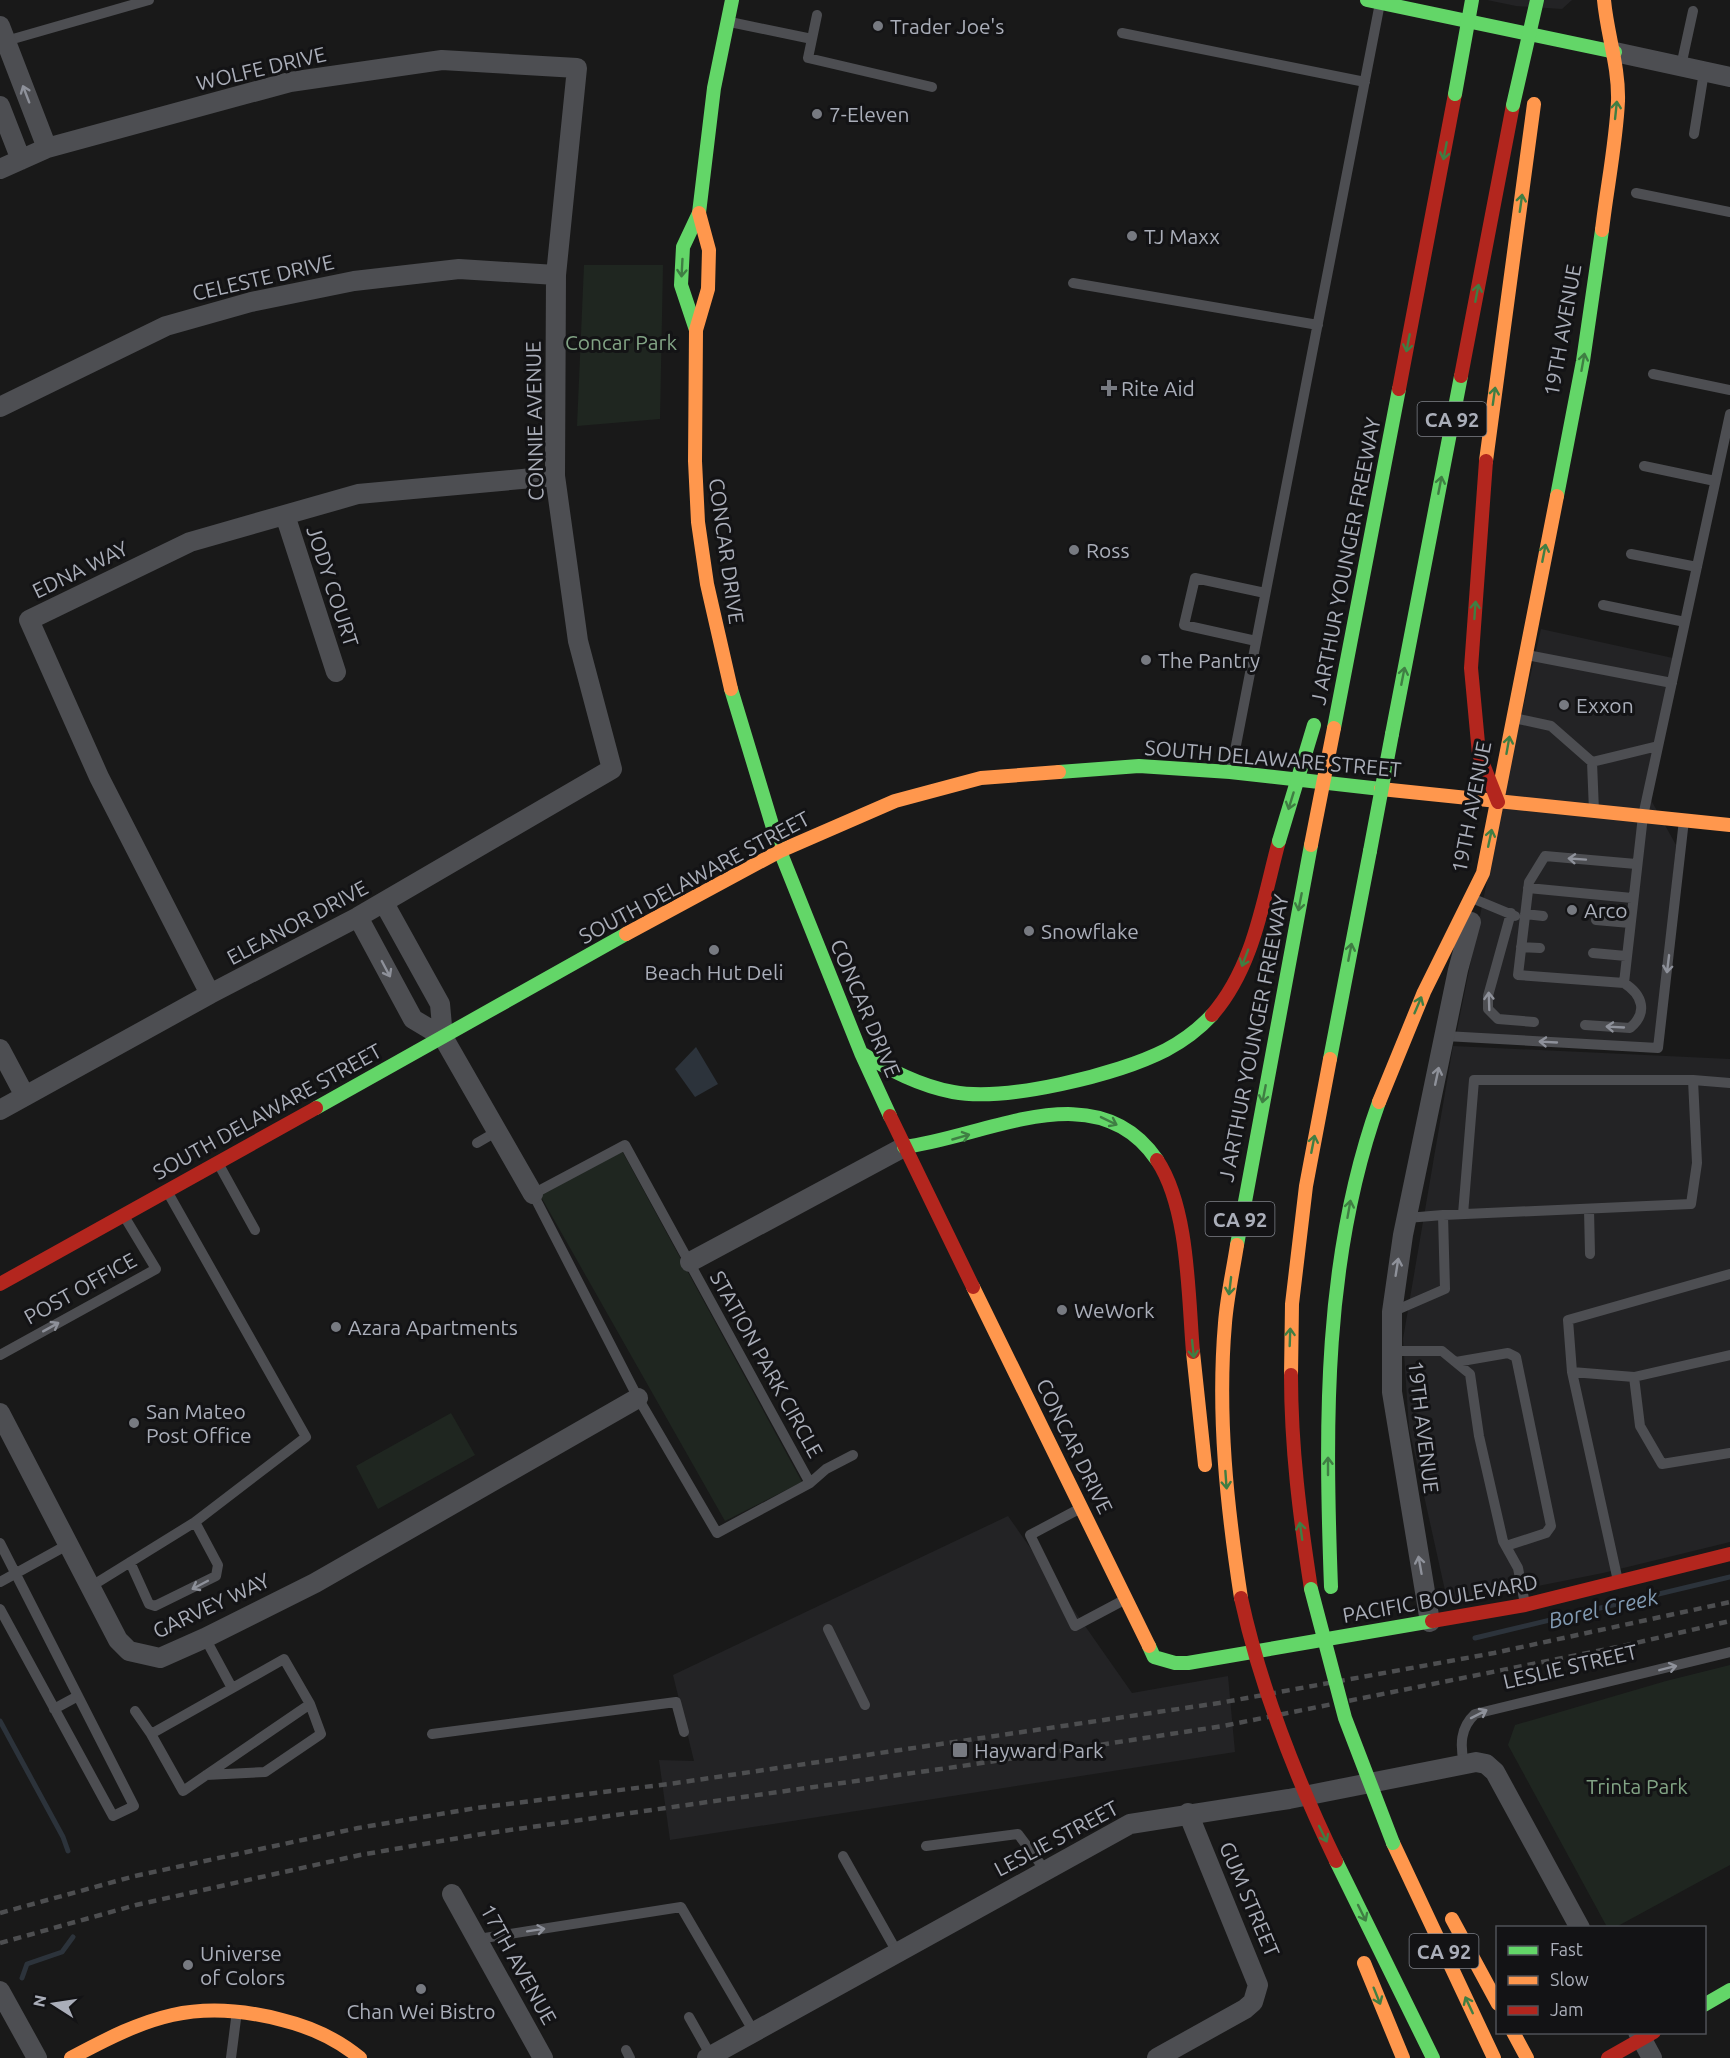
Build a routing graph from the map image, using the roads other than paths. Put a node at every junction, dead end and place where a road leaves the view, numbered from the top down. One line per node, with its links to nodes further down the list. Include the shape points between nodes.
1 (149, 0): 13 (lane)
2 (732, 0): 11 (main road, CONCAR DRIVE)
3 (1470, 0): 43 (main road, J ARTHUR YOUNGER FREEWAY / CA 92, one-way to 43, bridge)
4 (1537, 0): 152 (main road, CA 92, one-way to 4, bridge, via 1311,1589 1298,1503 1291,1424 1292,1304 1306,1186 1513,105)
5 (1545, 0): 16 (main road)
6 (1604, 0): 15 (main road, 19TH AVENUE, via 1607,31)
7 (1374, 1): 8 (main road); 21 (lane)
8 (1430, 7): 15 (main road)
9 (1693, 11): 17 (lane)
10 (817, 15): 14 (lane)
11 (728, 21): 14 (lane); 31 (main road, CONCAR DRIVE, via 714,88)
12 (1122, 33): 21 (lane)
13 (2, 37): 26 (street, one-way to 13)
14 (812, 39): 22 (lane, via 808,58)
15 (1615, 52): 17 (street); 51 (main road, 19TH AVENUE, one-way to 15, via 1592,303 1618,100)
16 (1539, 58)
17 (1681, 66): 19 (street)
18 (577, 68): 26 (street, WOLFE DRIVE, via 442,60 290,81); 32 (street, CONNIE AVENUE)
19 (1704, 72): 20 (street); 25 (lane)
20 (1730, 77)
21 (1365, 82): 34 (lane)
22 (932, 87)
23 (1535, 98): 61 (main road, one-way to 23, via 1479,754 1471,669 1487,454)
24 (0, 106): 27 (street)
25 (1694, 134)
26 (47, 148): 27 (street, WOLFE DRIVE)
27 (21, 160): 28 (street, WOLFE DRIVE)
28 (0, 169)
29 (1636, 193): 30 (lane)
30 (1730, 212)
31 (699, 213): 35 (main road, CONCAR DRIVE, via 709,250 708,289); 35 (main road, CONCAR DRIVE, one-way to 35, via 683,247 681,285)
32 (556, 274): 38 (street, CELESTE DRIVE, via 459,269 354,281 251,302 166,326); 41 (street, CONNIE AVENUE)
33 (1073, 283): 34 (lane)
34 (1318, 325): 47 (lane)
35 (696, 330): 66 (main road, CONCAR DRIVE, via 695,461 706,584 737,717)
36 (1653, 374): 37 (lane)
37 (1730, 390)
38 (0, 407)
39 (1730, 414): 42 (lane)
40 (1644, 466): 42 (lane)
41 (555, 476): 44 (street, EDNA WAY, via 358,494); 59 (street, CONNIE AVENUE, via 578,641)
42 (1716, 481): 46 (lane)
43 (1376, 513): 52 (main road); 141 (main road, J ARTHUR YOUNGER FREEWAY / CA 92, one-way to 141, bridge, via 1243,1203 1226,1323 1223,1445)
44 (285, 515): 53 (street, JODY COURT); 84 (street, EDNA WAY, via 190,542 29,620 99,777)
45 (1631, 554): 46 (lane)
46 (1697, 567): 49 (lane)
47 (1265, 593): 50 (lane); 50 (lane, via 1195,578 1184,625)
48 (1603, 604): 49 (lane)
49 (1685, 622): 54 (lane)
50 (1256, 640): 60 (lane)
51 (1524, 655): 54 (lane); 55 (main road, 19TH AVENUE)
52 (1330, 670)
53 (336, 672)
54 (1672, 683): 57 (lane)
55 (1512, 717): 58 (lane, via 1551,726); 61 (main road, 19TH AVENUE, one-way to 55)
56 (1316, 720): 92 (main road, one-way to 92, bridge, via 1248,948 1224,1001 1183,1040 1159,1054)
57 (1658, 746): 58 (lane); 63 (lane)
58 (1592, 762): 62 (lane)
59 (612, 769): 72 (street, ELEANOR DRIVE)
60 (1230, 772): 61 (main road, SOUTH DELAWARE STREET); 66 (main road, SOUTH DELAWARE STREET, via 1139,766 981,778 905,797)
61 (1498, 802): 62 (main road, SOUTH DELAWARE STREET); 68 (main road, 19TH AVENUE, one-way to 61)
62 (1593, 811): 63 (main road, SOUTH DELAWARE STREET)
63 (1643, 816): 64 (main road, SOUTH DELAWARE STREET); 67 (lane)
64 (1684, 820): 65 (main road, SOUTH DELAWARE STREET); 88 (lane, one-way to 88, via 1658,1048)
65 (1730, 825)
66 (780, 851): 87 (main road, SOUTH DELAWARE STREET); 90 (main road, CONCAR DRIVE)
67 (1636, 864): 69 (lane, one-way to 69, via 1545,856); 70 (lane)
68 (1483, 873): 71 (street, 19TH AVENUE)
69 (1528, 888): 70 (lane); 76 (lane)
70 (1632, 898): 78 (lane)
71 (1473, 899): 73 (lane); 88 (street, 19TH AVENUE); 139 (main road, one-way to 71, via 1328,1496 1331,1340 1350,1202 1392,1066 1426,983)
72 (384, 903): 75 (street, ELEANOR DRIVE); 87 (street, via 440,1004)
73 (1511, 913): 76 (lane); 85 (lane, one-way to 73, via 1498,1020 1488,1009 1488,996)
74 (1543, 916): 76 (lane)
75 (358, 918): 84 (street, ELEANOR DRIVE); 87 (street, one-way to 87, via 413,1019)
76 (1524, 920): 79 (lane)
77 (1596, 920): 78 (lane)
78 (1630, 923): 82 (lane)
79 (1521, 947): 80 (lane); 83 (lane, via 1518,975)
80 (1540, 948)
81 (1593, 953): 82 (lane)
82 (1626, 956): 83 (lane)
83 (1624, 982): 86 (lane, one-way to 86, via 1640,998 1639,1020 1630,1028)
84 (210, 994): 94 (street, ELEANOR DRIVE)
85 (1534, 1022)
86 (1585, 1025)
87 (443, 1036): 98 (street); 101 (main road, SOUTH DELAWARE STREET)
88 (1445, 1036): 108 (street, 19TH AVENUE, one-way to 88)
89 (0, 1049): 94 (street)
90 (861, 1053): 92 (main road, via 915,1080 966,1094 993,1094); 100 (main road, CONCAR DRIVE)
91 (1693, 1080): 93 (lane); 104 (lane, via 1697,1163 1691,1204); 105 (lane, via 1474,1080)
92 (1051, 1083): 95 (main road)
93 (1730, 1083)
94 (25, 1096): 96 (street, ELEANOR DRIVE)
95 (985, 1108)
96 (0, 1110)
97 (930, 1128): 100 (main road)
98 (496, 1132): 99 (lane); 103 (street)
99 (477, 1143)
100 (904, 1147): 111 (street); 125 (main road, one-way to 125, via 938,1143 1052,1113 1076,1111 1099,1116 1145,1143 1162,1165 1180,1219); 127 (main road, CONCAR DRIVE)
101 (218, 1162): 102 (main road, SOUTH DELAWARE STREET); 109 (lane)
102 (167, 1191): 106 (main road, SOUTH DELAWARE STREET); 128 (lane, via 306,1437)
103 (533, 1194): 111 (lane, STATION PARK CIRCLE, via 625,1145); 121 (lane, STATION PARK CIRCLE)
104 (1589, 1209): 105 (lane); 110 (lane)
105 (1463, 1214): 107 (lane)
106 (124, 1215): 113 (main road, SOUTH DELAWARE STREET); 116 (lane, POST OFFICE, one-way to 106, via 156,1269)
107 (1443, 1215): 108 (lane); 114 (lane, via 1445,1289)
108 (1407, 1218): 114 (street, 19TH AVENUE, one-way to 108)
109 (255, 1230)
110 (1590, 1254)
111 (690, 1262): 126 (lane, STATION PARK CIRCLE)
112 (1730, 1274): 119 (lane, via 1568,1320)
113 (0, 1284)
114 (1392, 1312): 115 (street, 19TH AVENUE)
115 (1390, 1351): 118 (lane, via 1442,1351); 145 (street, 19TH AVENUE, one-way to 115, via 1397,1433)
116 (0, 1355)
117 (1730, 1355): 120 (lane)
118 (1456, 1362): 131 (lane, via 1470,1374 1479,1436); 131 (lane, via 1508,1353 1516,1357 1551,1526 1546,1533)
119 (1572, 1372): 120 (lane); 137 (lane)
120 (1634, 1377): 123 (lane, via 1640,1426 1662,1464)
121 (638, 1398): 126 (lane, STATION PARK CIRCLE, via 717,1533); 147 (street, GARVEY WAY, via 315,1583)
122 (0, 1413): 130 (street, GARVEY WAY)
123 (1730, 1453)
124 (854, 1455): 126 (lane, via 826,1469)
125 (1207, 1482)
126 (810, 1483)
127 (1083, 1507): 140 (main road, CONCAR DRIVE); 140 (lane, via 1030,1534 1075,1626)
128 (195, 1522): 133 (lane); 133 (lane, one-way to 133, via 218,1565 216,1576 155,1606 149,1604)
129 (0, 1543): 135 (lane)
130 (69, 1544): 135 (lane); 138 (street, GARVEY WAY)
131 (1506, 1546): 142 (lane, via 1518,1568)
132 (1730, 1554): 137 (main road, PACIFIC BOULEVARD)
133 (130, 1562): 138 (lane)
134 (1223, 1572): 141 (main road)
135 (16, 1574): 136 (lane); 151 (lane)
136 (0, 1582)
137 (1618, 1583): 142 (main road, PACIFIC BOULEVARD)
138 (90, 1587): 147 (street, GARVEY WAY, via 118,1640 129,1651 160,1658)
139 (1332, 1592)
140 (1126, 1599): 149 (main road, CONCAR DRIVE)
141 (1236, 1600): 167 (main road, J ARTHUR YOUNGER FREEWAY / CA 92, one-way to 167, bridge, via 1289,1762)
142 (1525, 1605): 145 (main road, PACIFIC BOULEVARD)
143 (0, 1609): 155 (lane)
144 (1336, 1619): 152 (main road, bridge)
145 (1430, 1622): 149 (main road, PACIFIC BOULEVARD, via 1188,1663)
146 (828, 1629): 154 (lane)
147 (206, 1638): 150 (lane)
148 (1730, 1652): 161 (lane, LESLIE STREET, one-way to 148, via 1461,1741 1464,1728 1475,1714)
149 (1154, 1657)
150 (232, 1688): 153 (lane, via 284,1659); 158 (lane)
151 (78, 1696): 155 (lane); 155 (lane, via 134,1806 113,1816)
152 (1339, 1701): 160 (main road, CA 92, bridge)
153 (310, 1704): 162 (lane); 162 (lane, via 321,1734 265,1772)
154 (865, 1706)
155 (54, 1709)
156 (135, 1711): 158 (lane)
157 (684, 1732): 159 (lane, via 676,1702)
158 (151, 1734): 162 (lane, via 183,1791)
159 (432, 1734)
160 (1351, 1739): 164 (main road, bridge); 194 (main road, CA 92, one-way to 160, bridge, via 1393,1843)
161 (1464, 1764): 163 (street, LESLIE STREET, via 1289,1799); 172 (street, LESLIE STREET, via 1486,1764 1495,1772)
162 (206, 1775)
163 (1188, 1814): 168 (street, LESLIE STREET, via 1130,1824); 191 (street, GUM STREET, via 1258,1985 1253,2002 1245,2009)
164 (1404, 1832)
165 (926, 1846): 168 (lane, via 1018,1834)
166 (843, 1856): 175 (lane)
167 (1336, 1861): 170 (main road); 193 (main road, J ARTHUR YOUNGER FREEWAY / CA 92, one-way to 193)
168 (1045, 1870): 175 (street, LESLIE STREET)
169 (452, 1894): 173 (street, 17TH AVENUE)
170 (1344, 1911)
171 (1447, 1911): 178 (main road)
172 (1579, 1926)
173 (478, 1939): 182 (lane, one-way to 182, via 681,1907); 190 (street, 17TH AVENUE)
174 (1359, 1950): 192 (main road, one-way to 192)
175 (897, 1952): 182 (street, LESLIE STREET)
176 (0, 1990): 186 (street)
177 (1730, 1990): 179 (main road)
178 (1496, 2002)
179 (1706, 2004)
180 (237, 2010): 187 (main road, via 193,2008 146,2020); 188 (lane); 189 (main road, via 315,2030)
181 (689, 2017): 185 (lane)
182 (754, 2032): 185 (street, LESLIE STREET)
183 (1514, 2034): 195 (main road)
184 (1645, 2035): 196 (main road); 197 (street)
185 (709, 2057)
186 (37, 2058)
187 (71, 2058)
188 (231, 2058)
189 (360, 2058)
190 (543, 2058)
191 (1157, 2058)
192 (1403, 2058)
193 (1433, 2058)
194 (1494, 2058)
195 (1527, 2058)
196 (1608, 2058)
197 (1652, 2058)

